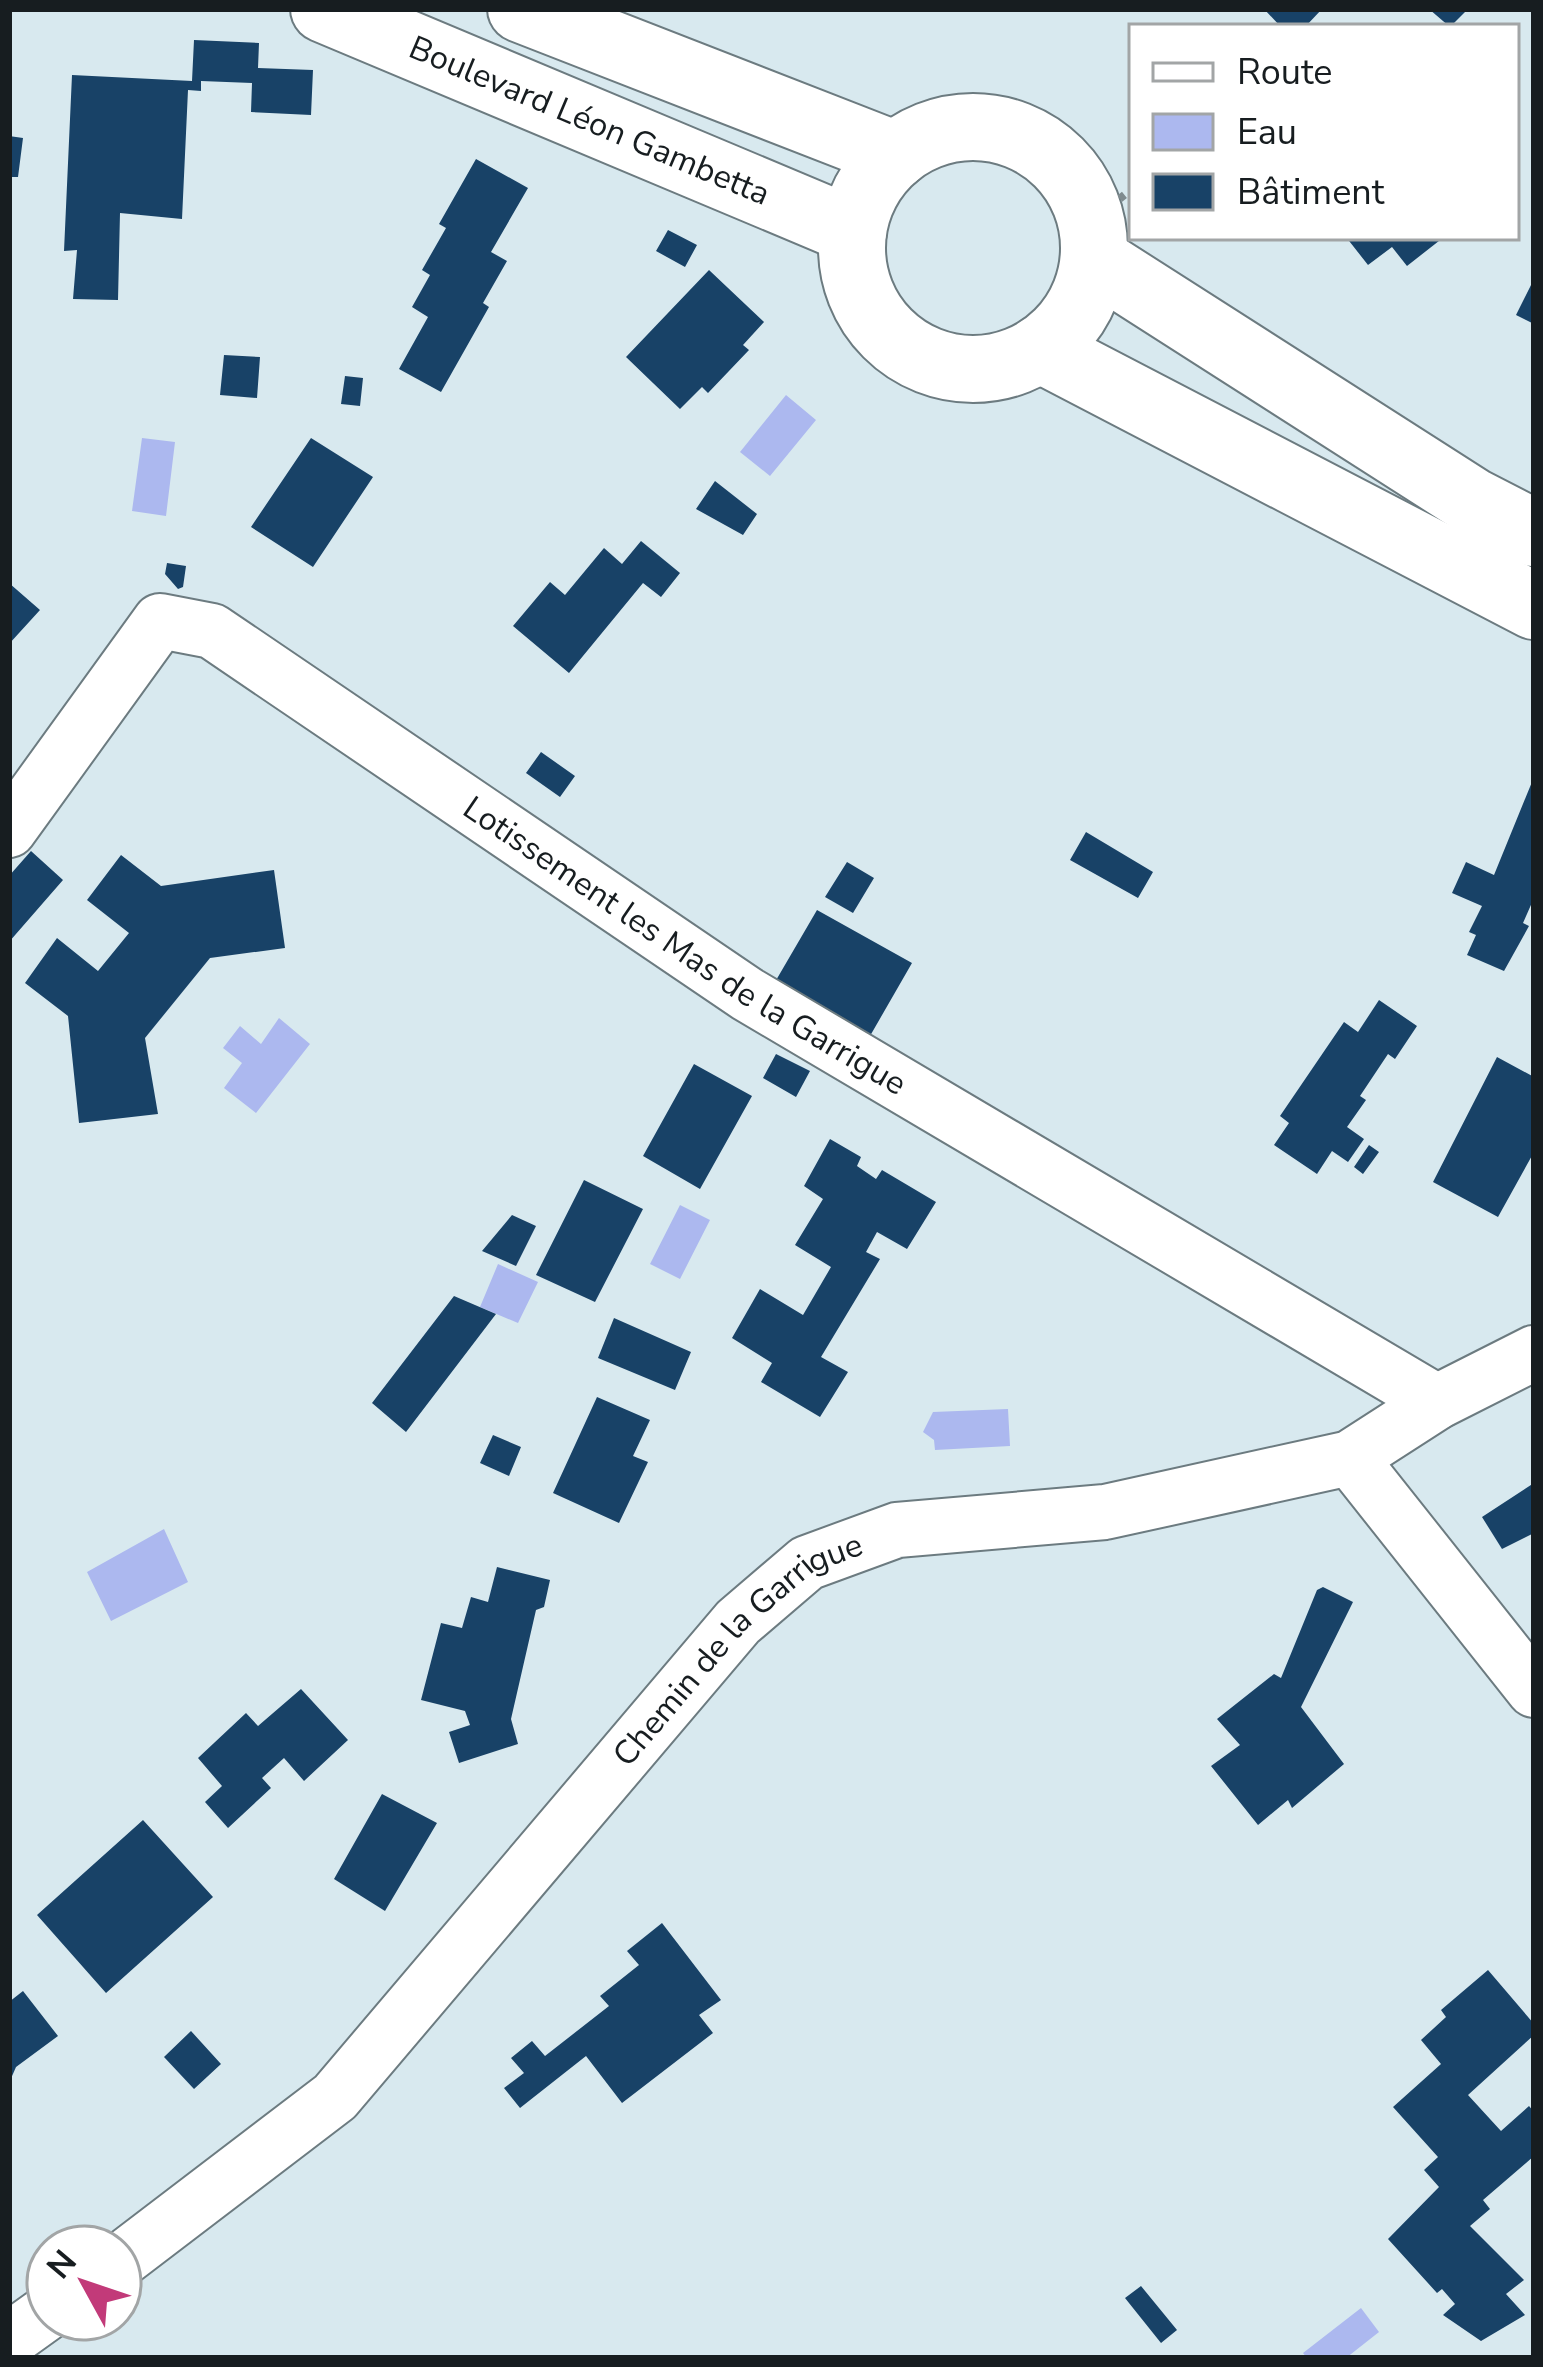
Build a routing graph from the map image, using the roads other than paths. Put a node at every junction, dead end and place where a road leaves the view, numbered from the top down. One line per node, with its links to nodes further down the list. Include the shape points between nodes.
1 (324, 9): 4 (main road, Boulevard Léon Gambetta)
2 (521, 9): 3 (main road)
3 (896, 155): 4 (main road, via 875,176); 5 (main road, via 931,134 971,126 1012,132 1048,151 1076,181 1092,219)
4 (853, 231): 6 (main road, via 853,271 867,308 892,339 964,370)
5 (1095, 260): 6 (main road, via 1067,326); 7 (main road)
6 (1040, 349): 8 (main road)
7 (1534, 533)
8 (1534, 606)
9 (9, 830): 11 (street, Lotissement les Mas de la Garrigue, via 160,621 212,631 747,994)
10 (1534, 1353): 11 (street, Chemin de la Garrigue)
11 (1437, 1402): 12 (street, Chemin de la Garrigue)
12 (1350, 1458): 13 (street); 14 (street, Chemin de la Garrigue, via 1105,1512 896,1530 807,1563 738,1622 335,2097)
13 (1534, 1690)
14 (144, 2243)

